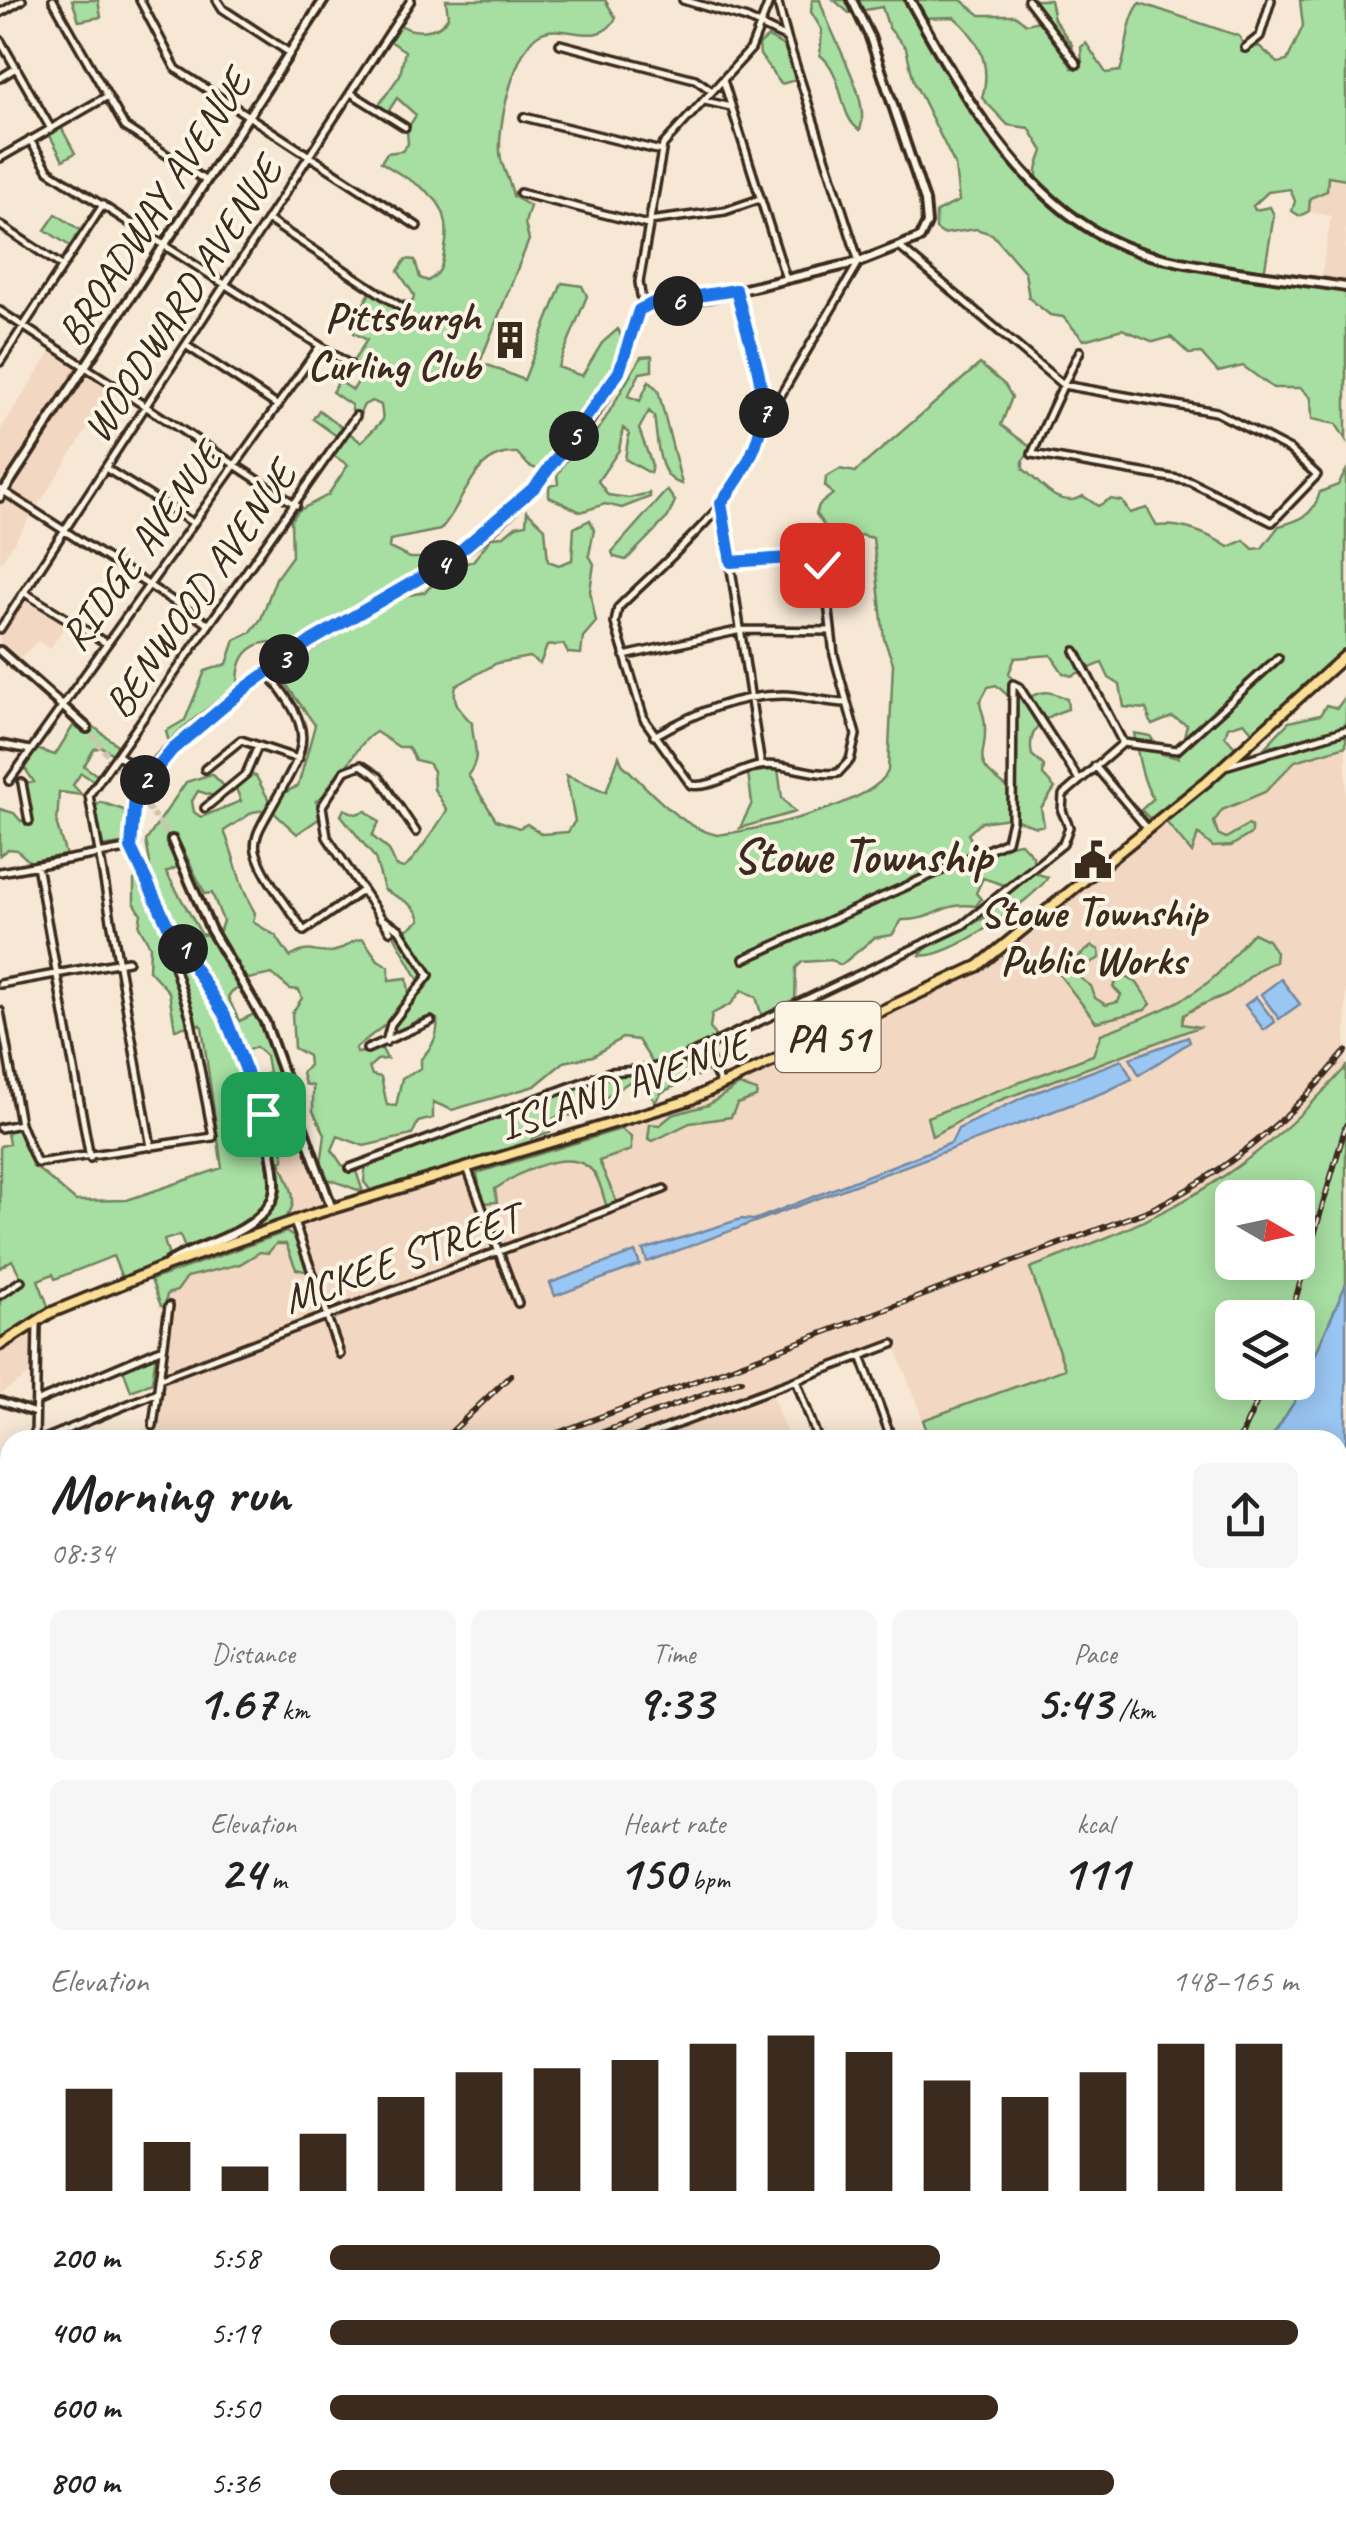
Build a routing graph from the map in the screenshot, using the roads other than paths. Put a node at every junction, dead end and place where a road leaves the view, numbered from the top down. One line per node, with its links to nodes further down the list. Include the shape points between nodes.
1 (22, 0): 13 (street)
2 (53, 0): 26 (street)
3 (140, 0): 29 (street, via 176,69)
4 (217, 0): 19 (street)
5 (324, 0): 19 (street, BROADWAY AVENUE)
6 (411, 0): 25 (street, WOODWARD AVENUE)
7 (684, 0): 14 (street)
8 (773, 0): 14 (street); 15 (street)
9 (852, 0): 46 (street, via 927,212 920,238)
10 (910, 0): 51 (street, via 981,121 1087,225 1150,255)
11 (1028, 0): 20 (street)
12 (1271, 0): 18 (street, via 1260,36)
13 (0, 13)
14 (762, 26): 15 (street); 23 (street, via 752,48)
15 (787, 38): 47 (street)
16 (0, 40): 21 (street)
17 (560, 44): 24 (street, via 695,79)
18 (1245, 48)
19 (290, 52): 29 (street, BROADWAY AVENUE)
20 (1077, 64)
21 (16, 68): 22 (street); 32 (street)
22 (0, 78)
23 (722, 80): 24 (street); 28 (street)
24 (712, 91): 27 (street)
25 (351, 93): 31 (street); 35 (street, WOODWARD AVENUE)
26 (107, 97): 32 (street); 37 (street, via 125,128)
27 (703, 101): 28 (street); 34 (street)
28 (731, 107): 39 (street)
29 (248, 116): 35 (street); 37 (street, BROADWAY AVENUE)
30 (524, 117): 34 (street)
31 (405, 127)
32 (51, 129): 33 (street)
33 (30, 140): 36 (street); 40 (street, via 49,171)
34 (661, 151): 42 (street)
35 (309, 157): 41 (street, WOODWARD AVENUE); 44 (street)
36 (0, 158)
37 (206, 181): 45 (street, BROADWAY AVENUE)
38 (520, 193): 42 (street)
39 (760, 199): 42 (street); 49 (street)
40 (102, 205): 45 (street); 48 (street)
41 (268, 220): 50 (street, WOODWARD AVENUE); 54 (street)
42 (649, 223): 53 (street, via 638,294)
43 (0, 225): 48 (street)
44 (417, 226)
45 (164, 245): 50 (street); 62 (street, BROADWAY AVENUE)
46 (902, 249): 47 (street); 63 (street)
47 (859, 262): 49 (street); 67 (street)
48 (62, 266): 56 (street)
49 (786, 279): 52 (street)
50 (226, 285): 57 (street, WOODWARD AVENUE); 58 (street)
51 (1346, 287)
52 (736, 290): 53 (street); 67 (street)
53 (643, 308): 88 (street, via 619,372 536,486 446,563)
54 (404, 309)
55 (0, 311): 56 (street)
56 (23, 326): 60 (street); 62 (street)
57 (187, 346): 64 (street); 65 (street, WOODWARD AVENUE)
58 (320, 346): 61 (street); 64 (street, RIDGE AVENUE)
59 (1080, 351): 63 (street)
60 (0, 362)
61 (350, 365)
62 (85, 366): 65 (street); 70 (street, BROADWAY AVENUE)
63 (1063, 385): 63 (street, via 1032,454 1189,481 1272,522 1317,475 1290,450 1216,412)
64 (278, 406): 68 (street, RIDGE AVENUE)
65 (148, 408): 68 (street); 69 (street, WOODWARD AVENUE)
66 (356, 416): 72 (street, BENWOOD AVENUE)
67 (764, 424): 71 (street, via 755,454)
68 (236, 466): 72 (street); 73 (street, RIDGE AVENUE)
69 (107, 469): 73 (street); 74 (street, WOODWARD AVENUE)
70 (1, 493): 74 (street)
71 (721, 503): 75 (street); 86 (street, via 616,610)
72 (296, 504): 99 (street, BENWOOD AVENUE)
73 (193, 523): 76 (street, RIDGE AVENUE)
74 (66, 532): 76 (street); 77 (street, WOODWARD AVENUE)
75 (731, 562): 80 (street); 81 (street, via 819,563 827,576)
76 (148, 585): 78 (street); 82 (street, RIDGE AVENUE)
77 (26, 593): 79 (street, WOODWARD AVENUE); 82 (street)
78 (208, 622)
79 (0, 629)
80 (741, 630): 81 (street); 86 (street); 89 (street)
81 (831, 631): 90 (street)
82 (106, 644): 91 (street, RIDGE AVENUE)
83 (1075, 650): 95 (street)
84 (0, 652): 91 (street)
85 (1346, 655): 103 (main road, ISLAND AVENUE / PA 51)
86 (624, 656): 94 (street)
87 (1278, 658): 95 (street, via 1176,750)
88 (267, 672): 100 (street, via 300,716); 105 (street)
89 (751, 698): 90 (street); 94 (street, via 710,707); 101 (street)
90 (847, 703): 101 (street, via 856,735 845,768 830,774)
91 (62, 704): 92 (street); 98 (street, RIDGE AVENUE)
92 (87, 728)
93 (1346, 730): 103 (street)
94 (654, 736): 101 (street, via 691,785)
95 (1123, 743): 102 (street)
96 (0, 744): 98 (street)
97 (258, 746): 100 (street); 104 (street, via 241,740); 109 (street, via 248,772)
98 (30, 750): 107 (street, RIDGE AVENUE)
99 (118, 755): 105 (street); 115 (street, BENWOOD AVENUE, via 89,795)
100 (298, 759): 118 (street, via 255,847 304,931)
101 (761, 766)
102 (1096, 766): 106 (street); 111 (street)
103 (1225, 766): 111 (main road, ISLAND AVENUE / PA 51)
104 (205, 770)
105 (147, 777): 114 (street, via 132,804)
106 (1079, 780): 122 (street, via 1019,687 1011,686 1007,842); 131 (street, via 1063,795 1069,827 1063,844 964,926)
107 (9, 781)
108 (22, 783): 110 (street)
109 (205, 808)
110 (29, 822)
111 (1147, 828): 132 (main road, ISLAND AVENUE / PA 51, via 978,966)
112 (416, 832): 118 (street, via 379,777 358,764 333,784 320,812)
113 (172, 840): 140 (street, via 211,930 265,1022)
114 (131, 848): 115 (street); 120 (street)
115 (98, 854): 116 (street); 124 (street)
116 (37, 865): 117 (street); 125 (street)
117 (0, 872)
118 (360, 892): 119 (street)
119 (380, 918): 121 (street); 129 (street, via 399,929 429,975 391,1024)
120 (168, 926): 135 (street, via 166,941 190,1016 212,1136); 143 (street, via 225,1016 263,1114 275,1189 250,1222)
121 (390, 930)
122 (744, 959)
123 (128, 961): 124 (street)
124 (118, 963): 125 (street); 135 (street)
125 (56, 974): 126 (street); 136 (street)
126 (0, 984)
127 (0, 1011): 133 (street)
128 (431, 1022): 129 (street)
129 (386, 1042): 130 (street)
130 (367, 1049)
131 (704, 1049): 132 (street); 137 (street, via 658,1068 610,1072)
132 (722, 1086): 138 (main road, ISLAND AVENUE / PA 51)
133 (20, 1124): 134 (street); 136 (street, via 37,1163)
134 (0, 1128)
135 (151, 1147): 136 (street)
136 (90, 1158)
137 (350, 1168)
138 (468, 1170): 140 (main road, ISLAND AVENUE / PA 51); 142 (street)
139 (664, 1189): 142 (street, MCKEE STREET)
140 (332, 1209): 141 (main road, ISLAND AVENUE / PA 51)
141 (294, 1222): 143 (main road, ISLAND AVENUE / PA 51); 148 (street)
142 (500, 1253): 146 (street); 148 (street, MCKEE STREET)
143 (163, 1267): 149 (main road, ISLAND AVENUE / PA 51)
144 (21, 1281): 145 (street)
145 (0, 1295)
146 (518, 1303)
147 (169, 1306): 152 (street)
148 (327, 1316): 153 (street); 155 (street, MCKEE STREET)
149 (38, 1319): 151 (main road, ISLAND AVENUE / PA 51); 159 (street)
150 (894, 1344): 154 (street)
151 (0, 1345)
152 (163, 1348): 155 (street); 159 (street)
153 (340, 1354)
154 (861, 1356): 156 (street); 166 (street)
155 (159, 1380): 157 (street)
156 (796, 1380): 164 (street); 165 (street)
157 (158, 1392): 161 (street); 163 (street)
158 (0, 1401): 160 (street)
159 (36, 1402): 160 (street)
160 (36, 1413): 162 (street)
161 (153, 1426)
162 (38, 1430)
163 (64, 1430)
164 (662, 1430)
165 (814, 1430)
166 (888, 1430)

